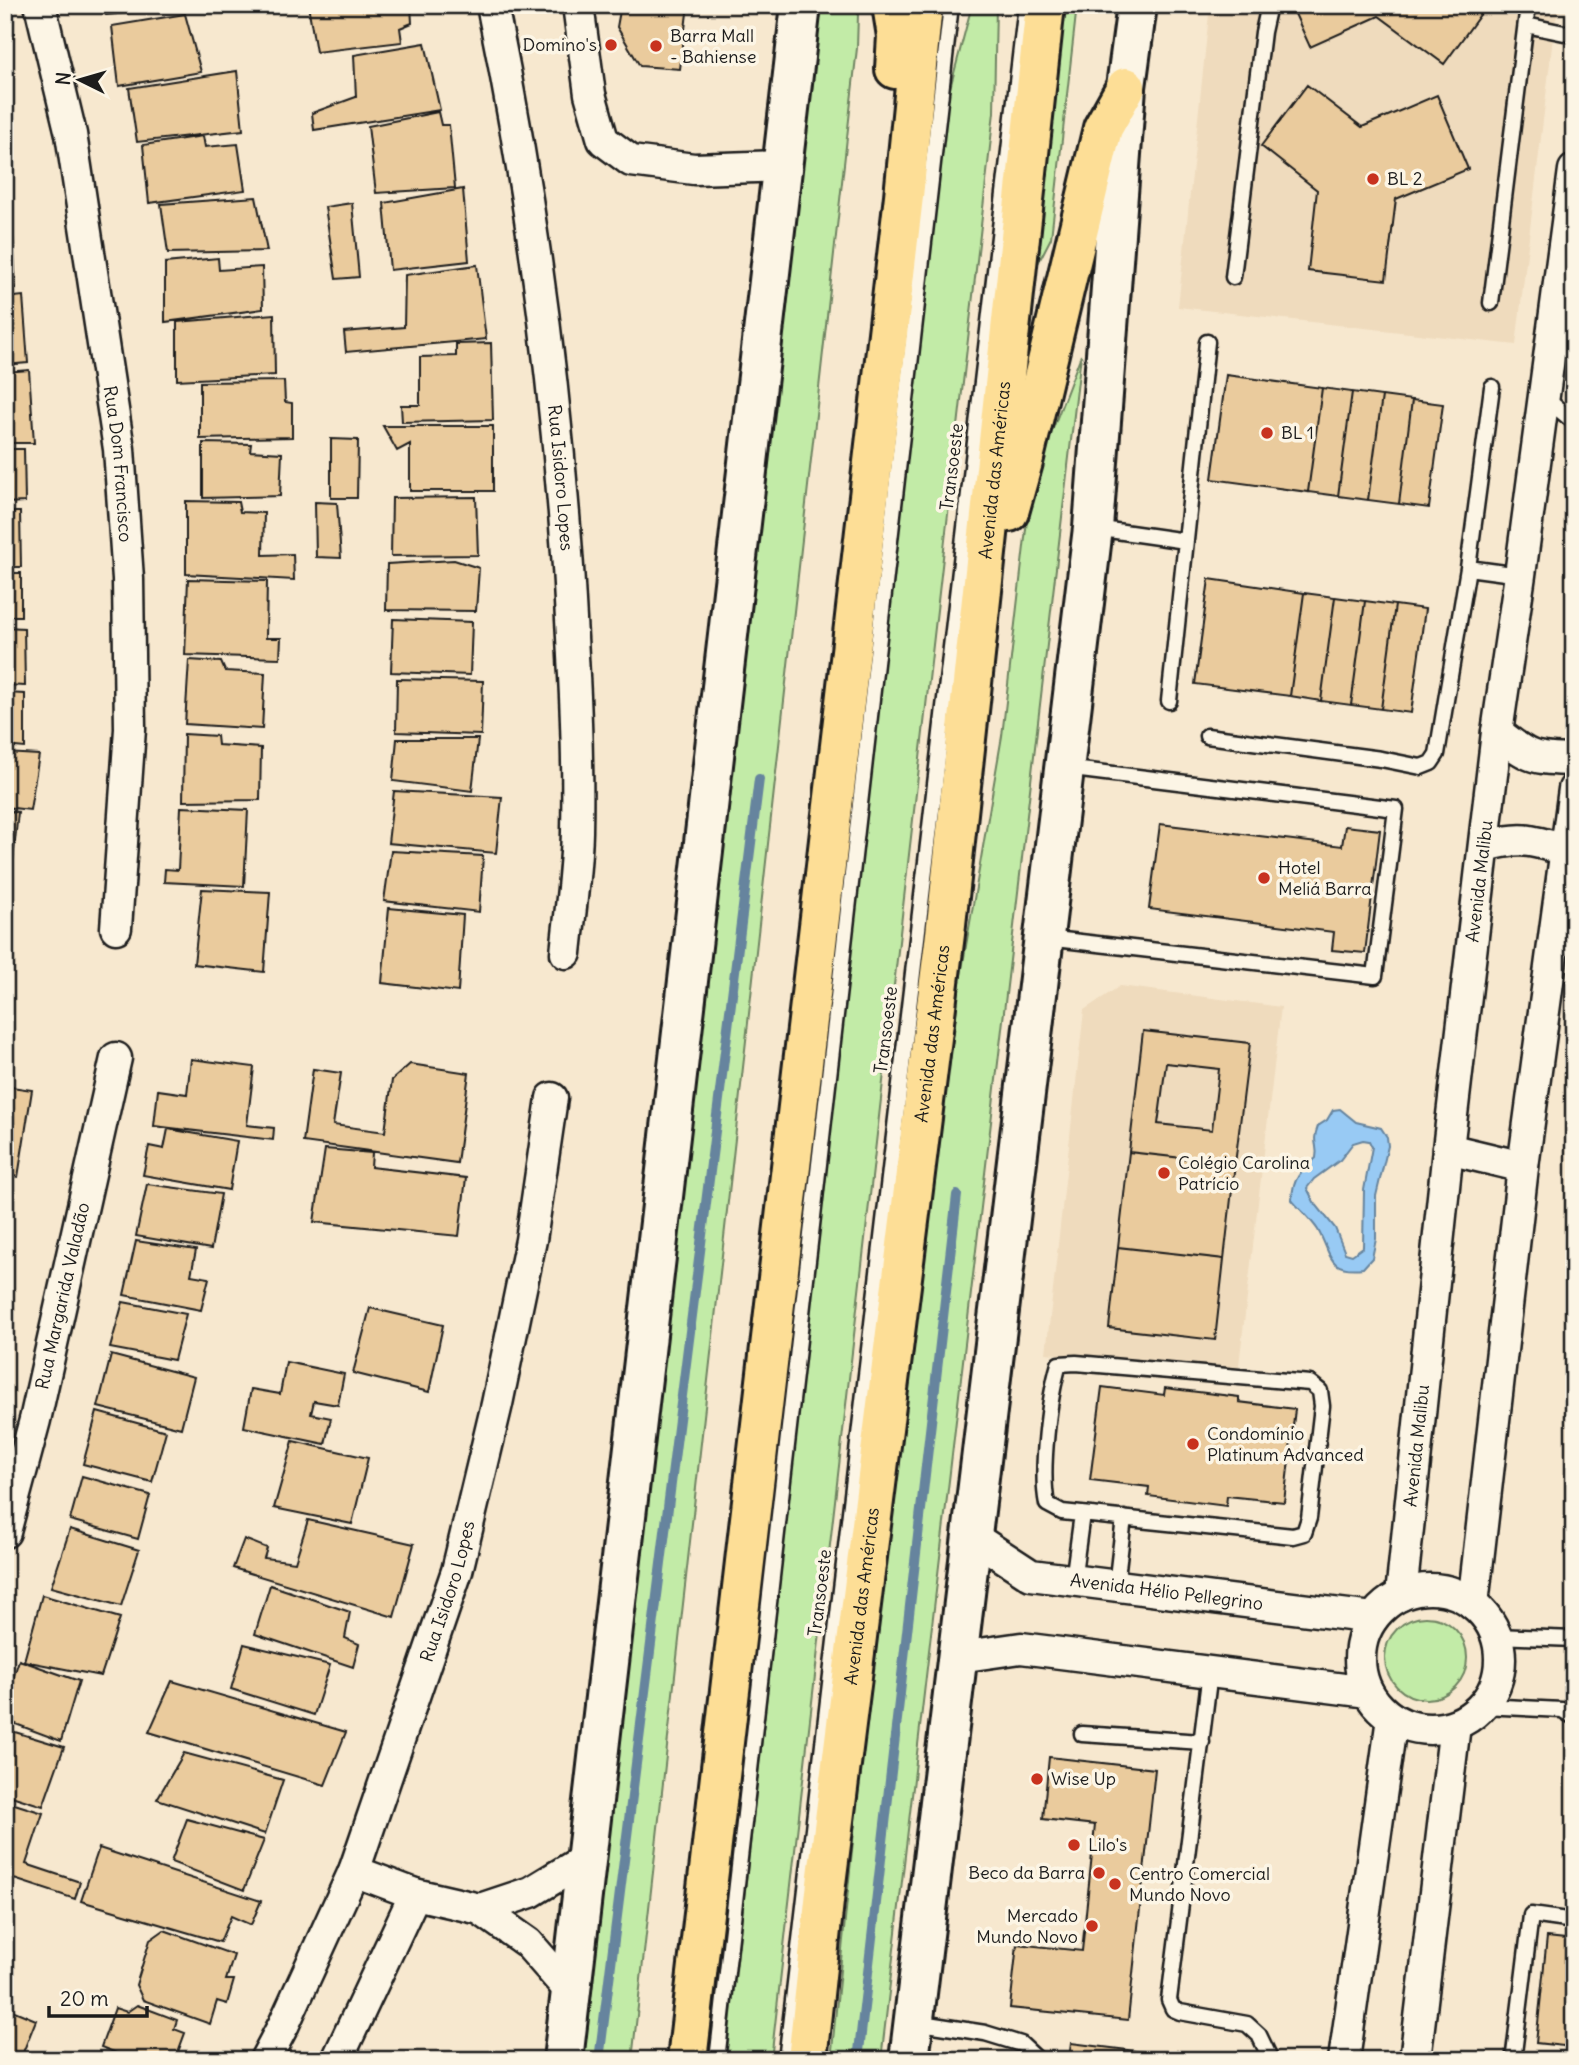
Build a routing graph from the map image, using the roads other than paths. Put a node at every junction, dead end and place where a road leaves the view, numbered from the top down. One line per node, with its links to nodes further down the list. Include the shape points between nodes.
1 (40, 5): 42 (street, Rua Dom Francisco, via 71,134 119,449 128,579 130,729)
2 (492, 5): 44 (street, Rua Isidoro Lopes, via 509,87 552,375 565,527 577,703 577,834)
3 (578, 5): 19 (street, via 590,94 603,140 631,161 694,169)
4 (801, 5): 19 (main road)
5 (892, 5): 21 (highway, via 897,36 894,147)
6 (923, 5): 21 (highway)
7 (951, 5): 16 (lane)
8 (958, 5): 16 (lane)
9 (1014, 5): 14 (lane)
10 (1026, 5): 14 (lane, Transoeste)
11 (1137, 5): 18 (main road)
12 (1269, 5): 23 (lane)
13 (1528, 5): 15 (lane)
14 (1034, 20): 31 (highway, Avenida das Américas); 82 (lane, Transoeste)
15 (1526, 25): 17 (lane); 24 (lane)
16 (948, 35): 81 (lane)
17 (1574, 35)
18 (1126, 87): 29 (main road); 31 (highway, via 1103,128 1012,507)
19 (783, 166): 69 (main road)
20 (1574, 170): 22 (street, Avenida Malibu)
21 (904, 196): 80 (highway)
22 (1567, 256): 27 (street, Avenida Malibu)
23 (1233, 277)
24 (1491, 303)
25 (1207, 342): 30 (lane)
26 (1492, 387): 32 (lane)
27 (1544, 397): 28 (lane); 33 (street, Avenida Malibu)
28 (1574, 422)
29 (1093, 528): 30 (lane); 38 (main road)
30 (1186, 541): 34 (lane)
31 (985, 561): 83 (highway, Avenida das Américas, via 945,934)
32 (1468, 568): 33 (lane); 36 (lane, via 1437,754 1431,763 1421,767)
33 (1520, 575): 35 (street, Avenida Malibu)
34 (1169, 701)
35 (1497, 732): 37 (street, via 1523,753); 40 (street, Avenida Malibu)
36 (1208, 736)
37 (1574, 760)
38 (1065, 768): 43 (main road); 43 (lane, via 1396,808 1375,976)
39 (1574, 789): 41 (street)
40 (1485, 846): 41 (street, via 1526,839); 47 (street, Avenida Malibu)
41 (1564, 850): 48 (street)
42 (116, 928)
43 (1045, 937): 52 (main road)
44 (566, 953)
45 (116, 1058): 51 (street, Rua Margarida Valadão, via 36,1420)
46 (552, 1098): 70 (street, Rua Isidoro Lopes, via 531,1240 457,1571)
47 (1448, 1149): 48 (street); 55 (street, Avenida Malibu)
48 (1523, 1167): 56 (street)
49 (1082, 1514): 50 (lane); 50 (lane, via 1047,1504 1043,1485 1059,1364 1310,1382 1320,1391 1322,1406 1304,1533 1293,1536); 53 (lane)
50 (1124, 1518): 54 (lane)
51 (5, 1532)
52 (973, 1537): 53 (street, Avenida Hélio Pellegrino, via 1031,1575); 60 (main road)
53 (1073, 1581): 54 (street, Avenida Hélio Pellegrino)
54 (1116, 1586): 57 (street, Avenida Hélio Pellegrino)
55 (1401, 1595): 56 (street, via 1438,1590); 57 (street)
56 (1474, 1604): 58 (street)
57 (1373, 1618): 62 (street, via 1360,1652)
58 (1496, 1636): 59 (lane); 63 (street, via 1500,1651 1497,1680)
59 (1574, 1639)
60 (959, 1657): 61 (street, via 1020,1648); 75 (main road)
61 (1210, 1672): 62 (street); 68 (lane)
62 (1368, 1692): 65 (street)
63 (1482, 1706): 64 (lane, via 1562,1710); 66 (street)
64 (1574, 1717)
65 (1392, 1718): 66 (street, via 1423,1730); 87 (street)
66 (1455, 1725): 88 (street)
67 (1082, 1734): 68 (lane)
68 (1202, 1742): 86 (lane, via 1169,2000 1180,2012 1247,2024 1259,2035)
69 (587, 1858): 72 (street, via 531,1892); 74 (main road)
70 (354, 1871): 71 (street); 77 (street, Rua Isidoro Lopes)
71 (415, 1894): 72 (street); 78 (street)
72 (480, 1909): 74 (street, via 528,1943)
73 (1574, 1921): 76 (lane, via 1531,1915)
74 (570, 1991): 79 (main road)
75 (914, 2022): 84 (main road); 85 (lane, via 1021,2044)
76 (1514, 2053)
77 (265, 2060)
78 (337, 2060)
79 (563, 2060)
80 (687, 2060)
81 (717, 2060)
82 (786, 2060)
83 (807, 2060)
84 (909, 2060)
85 (1038, 2060)
86 (1271, 2060)
87 (1344, 2060)
88 (1415, 2060)

